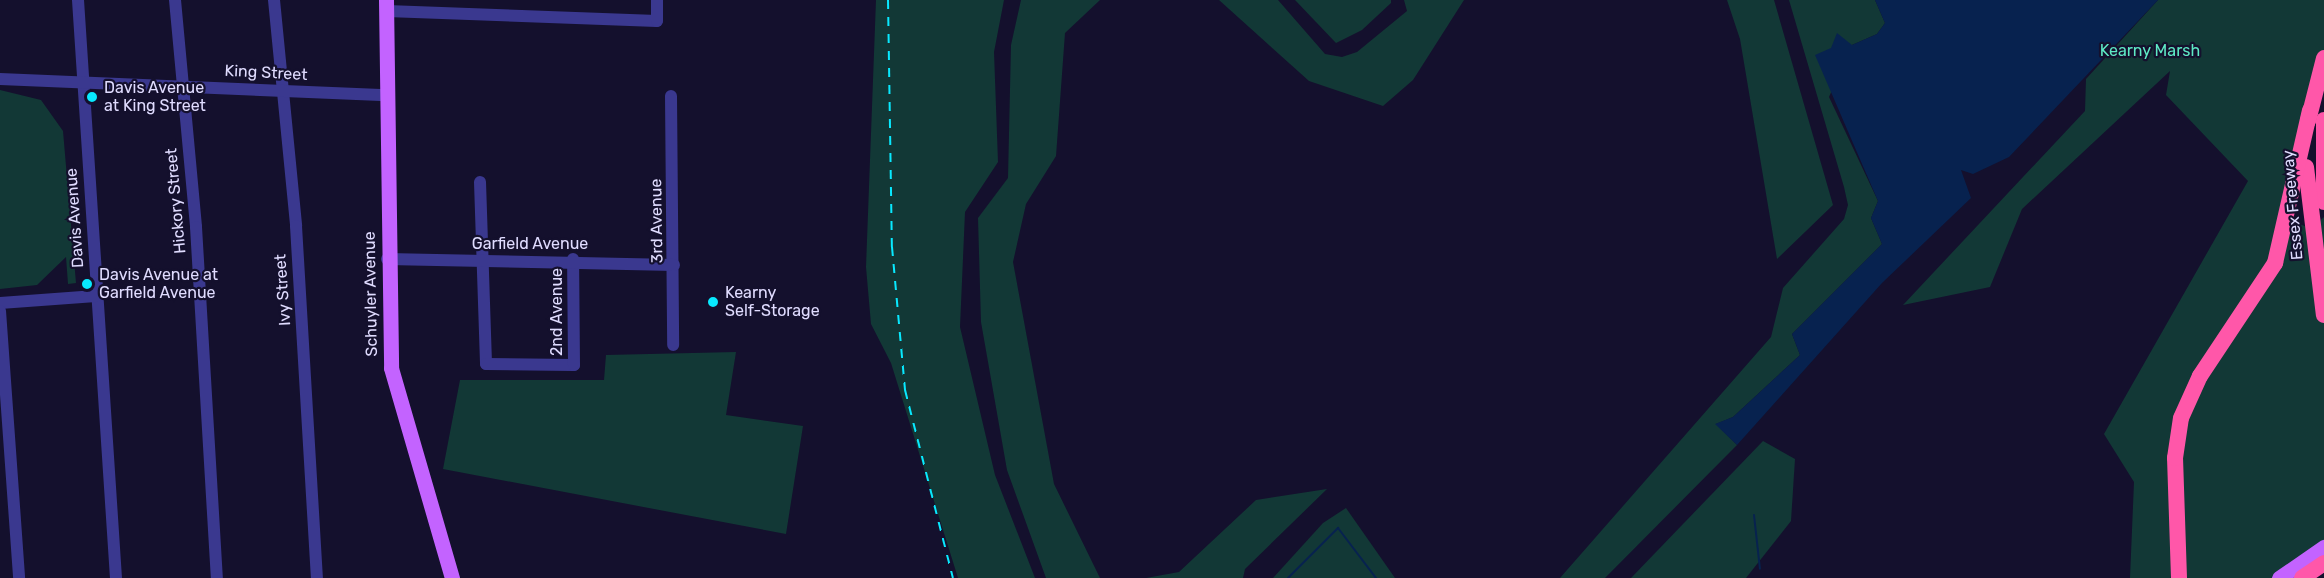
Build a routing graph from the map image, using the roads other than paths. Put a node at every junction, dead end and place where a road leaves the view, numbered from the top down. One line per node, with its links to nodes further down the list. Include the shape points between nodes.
1 (78, 0): 8 (street, Davis Avenue)
2 (175, 0): 9 (street, Hickory Street)
3 (274, 0): 10 (street, Ivy Street)
4 (657, 0): 5 (street, via 657,21)
5 (386, 6): 11 (main road, Schuyler Avenue)
6 (2324, 58): 13 (highway, Essex Freeway)
7 (0, 79): 8 (street, King Street)
8 (83, 82): 9 (street, King Street); 20 (street, Davis Avenue)
9 (181, 86): 10 (street, King Street); 29 (street, Hickory Street, via 196,227)
10 (280, 91): 11 (street, King Street); 30 (street, Ivy Street, via 296,226)
11 (387, 95): 16 (main road, Schuyler Avenue)
12 (671, 96): 19 (street, 3rd Avenue)
13 (2317, 115): 15 (highway, Essex Freeway); 23 (highway, Essex Freeway, via 2306,183); 32 (highway, via 2275,263 2200,376 2181,418 2175,458)
14 (480, 182): 18 (street)
15 (2324, 202)
16 (387, 259): 18 (street, Garfield Avenue); 31 (main road, Schuyler Avenue, via 394,384)
17 (573, 259): 18 (street, Garfield Avenue); 18 (street, 2nd Avenue, via 574,365 486,364); 19 (street, Garfield Avenue)
18 (482, 260)
19 (674, 265): 24 (street, 3rd Avenue)
20 (96, 296): 21 (street); 28 (street, Davis Avenue)
21 (0, 303)
22 (0, 311): 27 (street)
23 (2324, 315)
24 (673, 345)
25 (2324, 548): 33 (main road)
26 (2324, 563): 34 (highway)
27 (19, 578)
28 (116, 578)
29 (216, 578)
30 (317, 578)
31 (452, 578)
32 (2179, 578)
33 (2279, 578)
34 (2302, 578)

